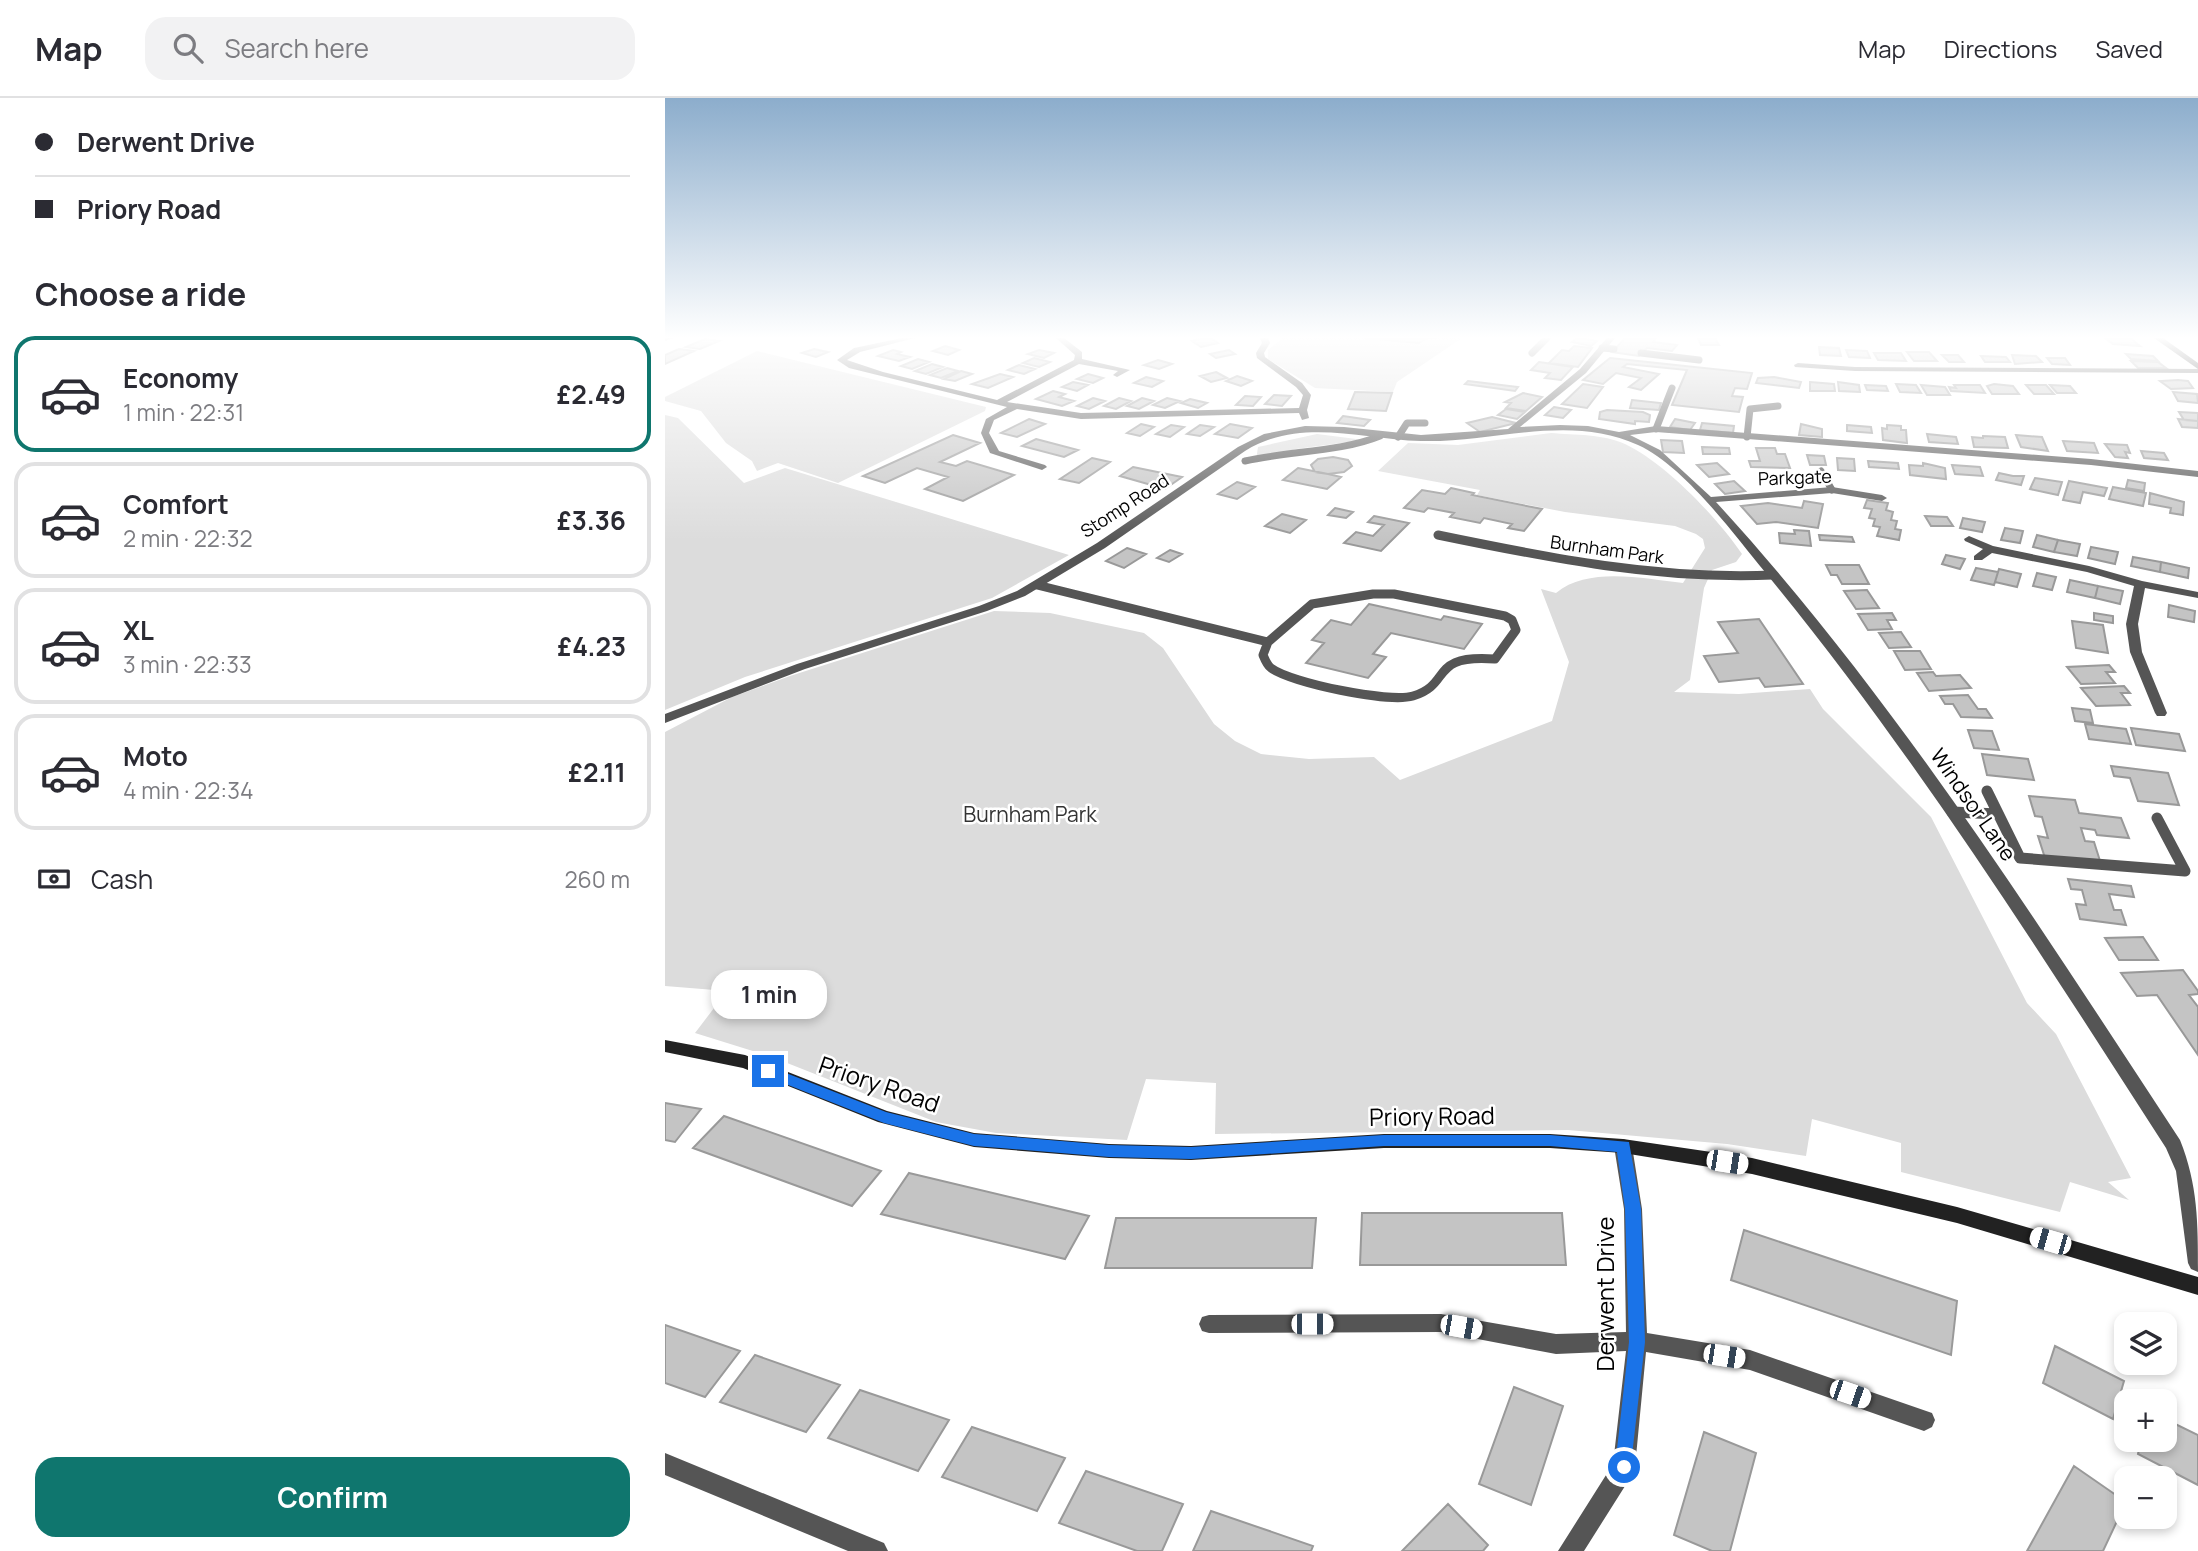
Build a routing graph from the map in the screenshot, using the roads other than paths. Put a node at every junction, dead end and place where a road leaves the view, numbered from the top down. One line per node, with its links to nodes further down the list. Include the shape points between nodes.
1 (1011, 406): 6 (street)
2 (1304, 406): 8 (street)
3 (1541, 406): 7 (street)
4 (1665, 406): 12 (lane)
5 (1778, 406): 17 (lane, via 1750,409)
6 (1016, 407): 8 (street, via 1081,416); 19 (street, via 990,419 985,433 995,453)
7 (1537, 409): 11 (street, via 1542,421); 13 (street)
8 (1303, 410): 10 (street)
9 (1425, 423): 16 (lane, via 1407,423)
10 (1308, 427): 15 (street, Stomp Road); 31 (street, Stomp Road, via 1261,437)
11 (1553, 427): 13 (street, Stomp Road); 14 (street, Stomp Road)
12 (1656, 429): 14 (street); 17 (street)
13 (1512, 430): 16 (street, Stomp Road, via 1460,439)
14 (1620, 434): 24 (street, Windsor Lane, via 1647,445)
15 (1380, 436): 16 (street, Stomp Road); 18 (lane)
16 (1398, 437)
17 (1747, 437): 21 (street)
18 (1245, 461)
19 (1042, 467)
20 (1821, 471): 22 (lane)
21 (2198, 474)
22 (1832, 490): 23 (street, Parkgate); 24 (street, Parkgate)
23 (1882, 498)
24 (1709, 500): 29 (street, Windsor Lane)
25 (1438, 535): 29 (lane, Burnham Park, via 1564,561 1698,578)
26 (1969, 539): 27 (street)
27 (1990, 549): 28 (street); 30 (street)
28 (1978, 558)
29 (1773, 575): 37 (street, Windsor Lane, via 1877,705)
30 (2140, 584): 32 (street); 34 (street, via 2132,624 2136,652)
31 (1037, 585): 33 (lane); 35 (street, Stomp Road, via 979,610 749,684)
32 (2198, 595)
33 (1268, 642): 33 (lane, via 1263,655 1269,667 1282,674 1392,698 1421,693 1454,659 1495,659 1516,630 1505,616 1373,594 1312,604)
34 (2161, 713)
35 (665, 719)
36 (1987, 791): 38 (lane)
37 (1952, 812): 38 (lane); 42 (street, Windsor Lane, via 2174,1145 2185,1171)
38 (1998, 814): 39 (lane, via 2020,858 2185,871)
39 (2157, 818)
40 (665, 1046): 41 (street, Priory Road, via 745,1062 884,1117 974,1140 1191,1153 1384,1140 1550,1140)
41 (1623, 1146): 43 (street, Priory Road, via 1752,1166 1944,1212); 45 (street, Derwent Drive, via 1633,1209)
42 (2198, 1264)
43 (2198, 1286)
44 (1209, 1324): 45 (street, via 1441,1323 1556,1344)
45 (1637, 1342): 46 (street, via 1750,1360); 49 (street, Derwent Drive, via 1624,1467)
46 (1924, 1420)
47 (665, 1464): 48 (street)
48 (876, 1551)
49 (1570, 1551)

